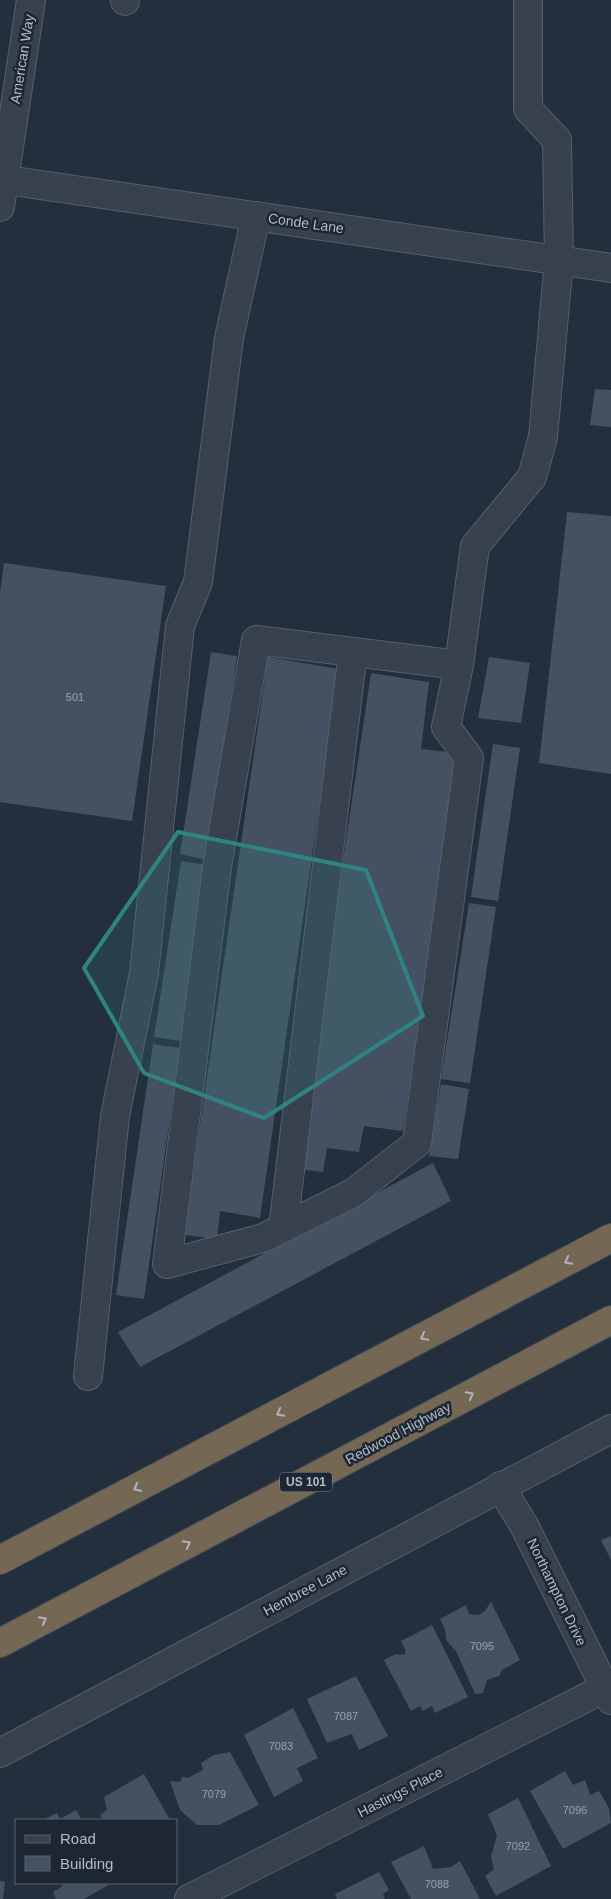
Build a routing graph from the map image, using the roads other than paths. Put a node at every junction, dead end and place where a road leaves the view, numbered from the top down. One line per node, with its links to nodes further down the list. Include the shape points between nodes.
1 (31, 0): 3 (street, American Way)
2 (528, 0): 6 (street, via 528,109 557,140)
3 (2, 180): 4 (street, American Way); 5 (street, Conde Lane)
4 (0, 207)
5 (256, 216): 6 (street, Conde Lane); 13 (street, via 228,338 198,582 180,626 144,973 114,1116)
6 (559, 260): 7 (street, Conde Lane); 9 (street, via 543,438 532,478 475,546)
7 (611, 268)
8 (353, 652): 9 (street); 10 (street); 10 (street, via 256,640 217,867 167,1264 263,1238)
9 (459, 665): 10 (street, via 446,727 469,758 417,1143 353,1193)
10 (283, 1228)
11 (611, 1238): 16 (highway, one-way to 16)
12 (611, 1320): 17 (highway, Redwood Highway / US 101, one-way to 12)
13 (88, 1376)
14 (611, 1429): 15 (street, Hembree Lane)
15 (500, 1486): 18 (street, Northampton Drive, via 525,1527); 19 (street, Hembree Lane)
16 (0, 1560)
17 (0, 1643)
18 (609, 1691): 20 (street, Hastings Place)
19 (0, 1753)
20 (189, 1899)

